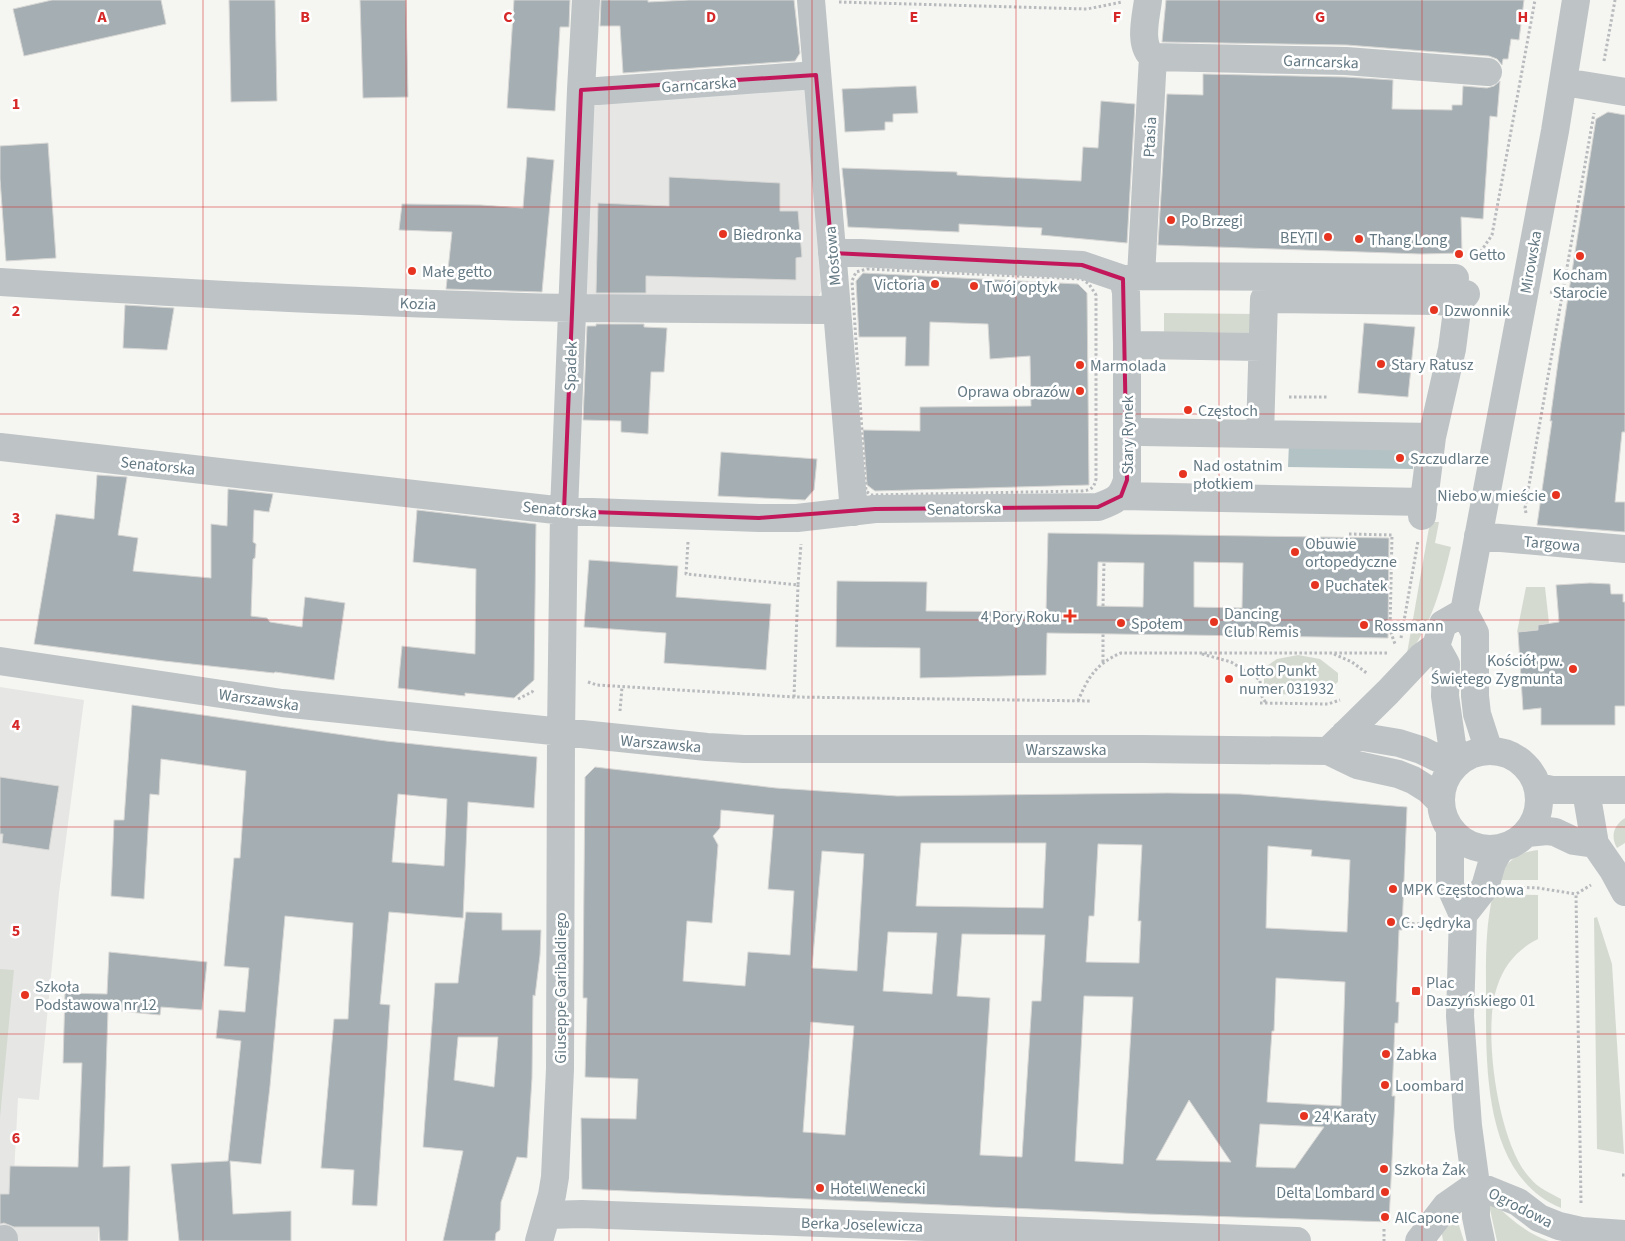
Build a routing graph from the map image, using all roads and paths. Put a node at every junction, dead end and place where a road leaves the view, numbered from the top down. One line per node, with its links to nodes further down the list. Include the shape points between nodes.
1 (586, 0): 14 (street, Spadek)
2 (810, 0): 12 (street, Mostowa)
3 (1130, 0): 8 (path, via 1087,9)
4 (1148, 0): 9 (street, Ptasia, via 1145,45)
5 (1535, 0): 18 (path, via 1492,235)
6 (1576, 0): 13 (street, Mirowska)
7 (1615, 0): 10 (path)
8 (838, 2)
9 (1153, 57): 11 (street, Garncarska, via 1346,61); 19 (street, Ptasia)
10 (1603, 66)
11 (1488, 72)
12 (816, 75): 14 (street, Garncarska); 17 (street, Mostowa)
13 (1564, 82): 15 (street); 38 (street, Mirowska)
14 (581, 90): 22 (street, Spadek)
15 (1625, 92)
16 (1596, 109): 36 (path)
17 (832, 253): 19 (street, via 1082,265); 23 (street, Mostowa)
18 (1475, 258)
19 (1132, 278): 21 (street); 32 (street, Stary Rynek, via 1126,292 1128,471)
20 (0, 282): 22 (street, Kozia, via 286,298)
21 (1460, 292): 25 (street, via 1438,301 1264,299); 30 (street, via 1452,349)
22 (573, 308): 23 (street, Kozia); 35 (street, Spadek)
23 (837, 308): 33 (street, Mostowa)
24 (1140, 345): 25 (street)
25 (1262, 346): 26 (street)
26 (1261, 396): 27 (path); 29 (street)
27 (1328, 397)
28 (1142, 432): 29 (street)
29 (1260, 434): 30 (street)
30 (1432, 437): 34 (street)
31 (0, 447): 35 (street, Senatorska)
32 (1121, 496): 33 (street, Senatorska, via 1098,506 876,509); 34 (street, Stary Rynek)
33 (863, 503): 33 (path, via 866,491 852,281 856,272 867,269 1082,279 1089,284 1096,295 1095,486 1090,490); 35 (street, Senatorska, via 797,518)
34 (1423, 509): 37 (path, via 1397,645 1390,630 1392,535)
35 (564, 511): 61 (street, Spadek)
36 (1526, 515)
37 (1349, 534)
38 (1478, 536): 41 (street, Targowa); 45 (street, Mirowska)
39 (688, 540): 43 (path, via 686,574)
40 (801, 541): 43 (path)
41 (1625, 549)
42 (1104, 562): 44 (path)
43 (798, 585): 55 (path)
44 (1103, 606)
45 (1464, 612): 47 (street, via 1443,624); 63 (street, via 1476,633 1474,696)
46 (1103, 634): 52 (path)
47 (1436, 646): 62 (street); 64 (street, via 1446,664 1446,696)
48 (1199, 653): 49 (path); 52 (path, via 1121,653); 60 (path, via 1231,662 1260,680 1261,695)
49 (1332, 653): 50 (path); 54 (path, via 1352,662)
50 (1388, 653)
51 (0, 660): 61 (street, Warszawska, via 282,703)
52 (1103, 663): 57 (path, via 1086,682)
53 (584, 674): 55 (path, via 588,682 598,685)
54 (1376, 680)
55 (794, 697): 57 (path)
56 (1343, 699): 60 (path, via 1328,704)
57 (1078, 701): 58 (path)
58 (1092, 701)
59 (1260, 703): 60 (path)
60 (1267, 703)
61 (561, 732): 62 (street, Warszawska, via 744,749 1143,748); 82 (street, Giuseppe Garibaldiego, via 560,1069 555,1177)
62 (1336, 742): 64 (street, Warszawska, via 1399,743); 68 (street, Warszawska, via 1358,765 1413,780)
63 (1488, 751): 64 (street, via 1471,754); 65 (street, via 1505,753 1520,760 1531,772)
64 (1455, 765): 68 (street, via 1446,776)
65 (1538, 788): 67 (street); 70 (street, via 1540,804 1536,820)
66 (1625, 790): 67 (street)
67 (1586, 791): 71 (street)
68 (1440, 800): 69 (street)
69 (1450, 830): 72 (street, via 1472,847); 77 (street, via 1450,886)
70 (1527, 834): 71 (street, via 1555,832 1574,841); 72 (street, via 1515,844)
71 (1595, 844): 75 (street)
72 (1500, 849): 77 (street, via 1485,887)
73 (1503, 887): 76 (path)
74 (1584, 889): 76 (path)
75 (1625, 892)
76 (1576, 894): 81 (path)
77 (1463, 915): 80 (street, via 1460,1016)
78 (1402, 923): 79 (path)
79 (1422, 924)
80 (1476, 1185): 84 (street, Ogrodowa, via 1518,1202 1539,1218 1559,1226); 88 (street, via 1446,1206); 89 (street, via 1476,1217)
81 (1582, 1211)
82 (547, 1215): 85 (street, Giuseppe Garibaldiego); 86 (street, Berka Joselewicza)
83 (1384, 1230): 87 (path)
84 (1625, 1234)
85 (539, 1241)
86 (1297, 1241)
87 (1384, 1241)
88 (1419, 1241)
89 (1481, 1241)

